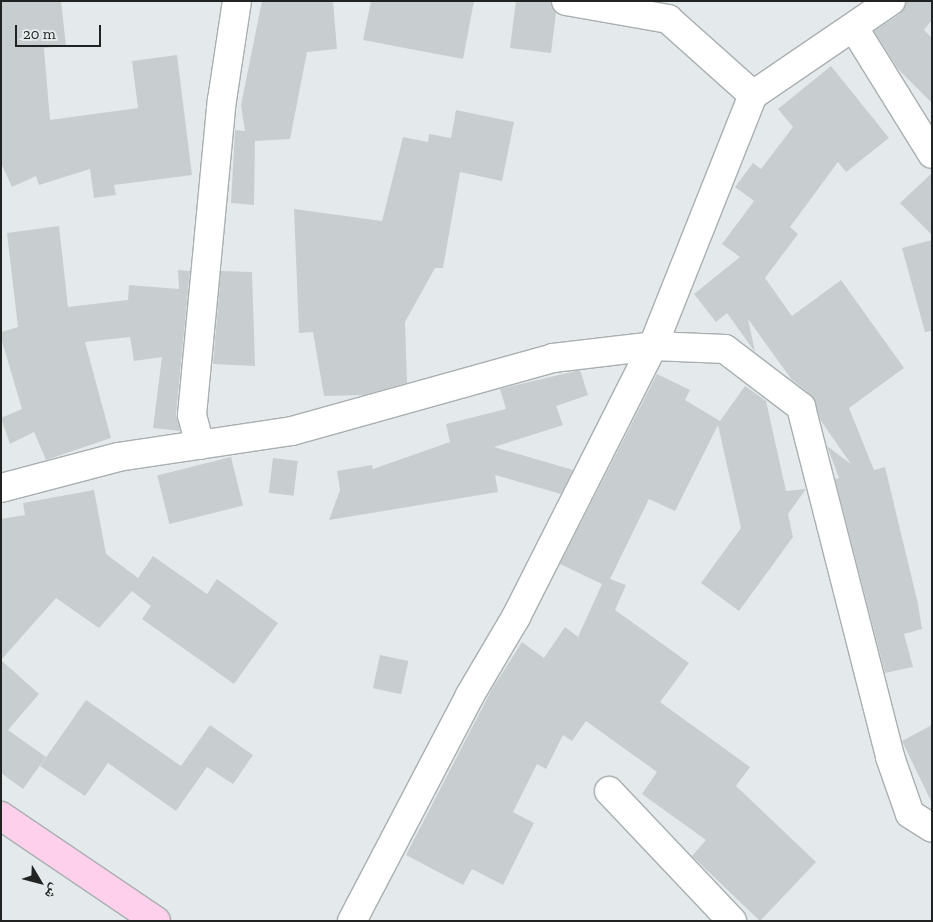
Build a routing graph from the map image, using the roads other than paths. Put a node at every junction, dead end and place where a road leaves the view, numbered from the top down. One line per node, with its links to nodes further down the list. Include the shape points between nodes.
1 (237, 1): 8 (street, via 222,100 192,415)
2 (566, 1): 5 (street, via 668,19)
3 (891, 1): 4 (street)
4 (854, 28): 5 (street); 6 (street)
5 (753, 95): 7 (street)
6 (932, 154)
7 (653, 346): 8 (street, via 553,358 292,431); 12 (street, via 725,349 801,408 890,757 910,814); 14 (street, via 521,608 470,695)
8 (200, 445): 9 (street, via 118,457)
9 (1, 488)
10 (609, 791): 15 (street)
11 (1, 816): 13 (main road)
12 (932, 828)
13 (156, 921)
14 (352, 921)
15 (732, 921)

